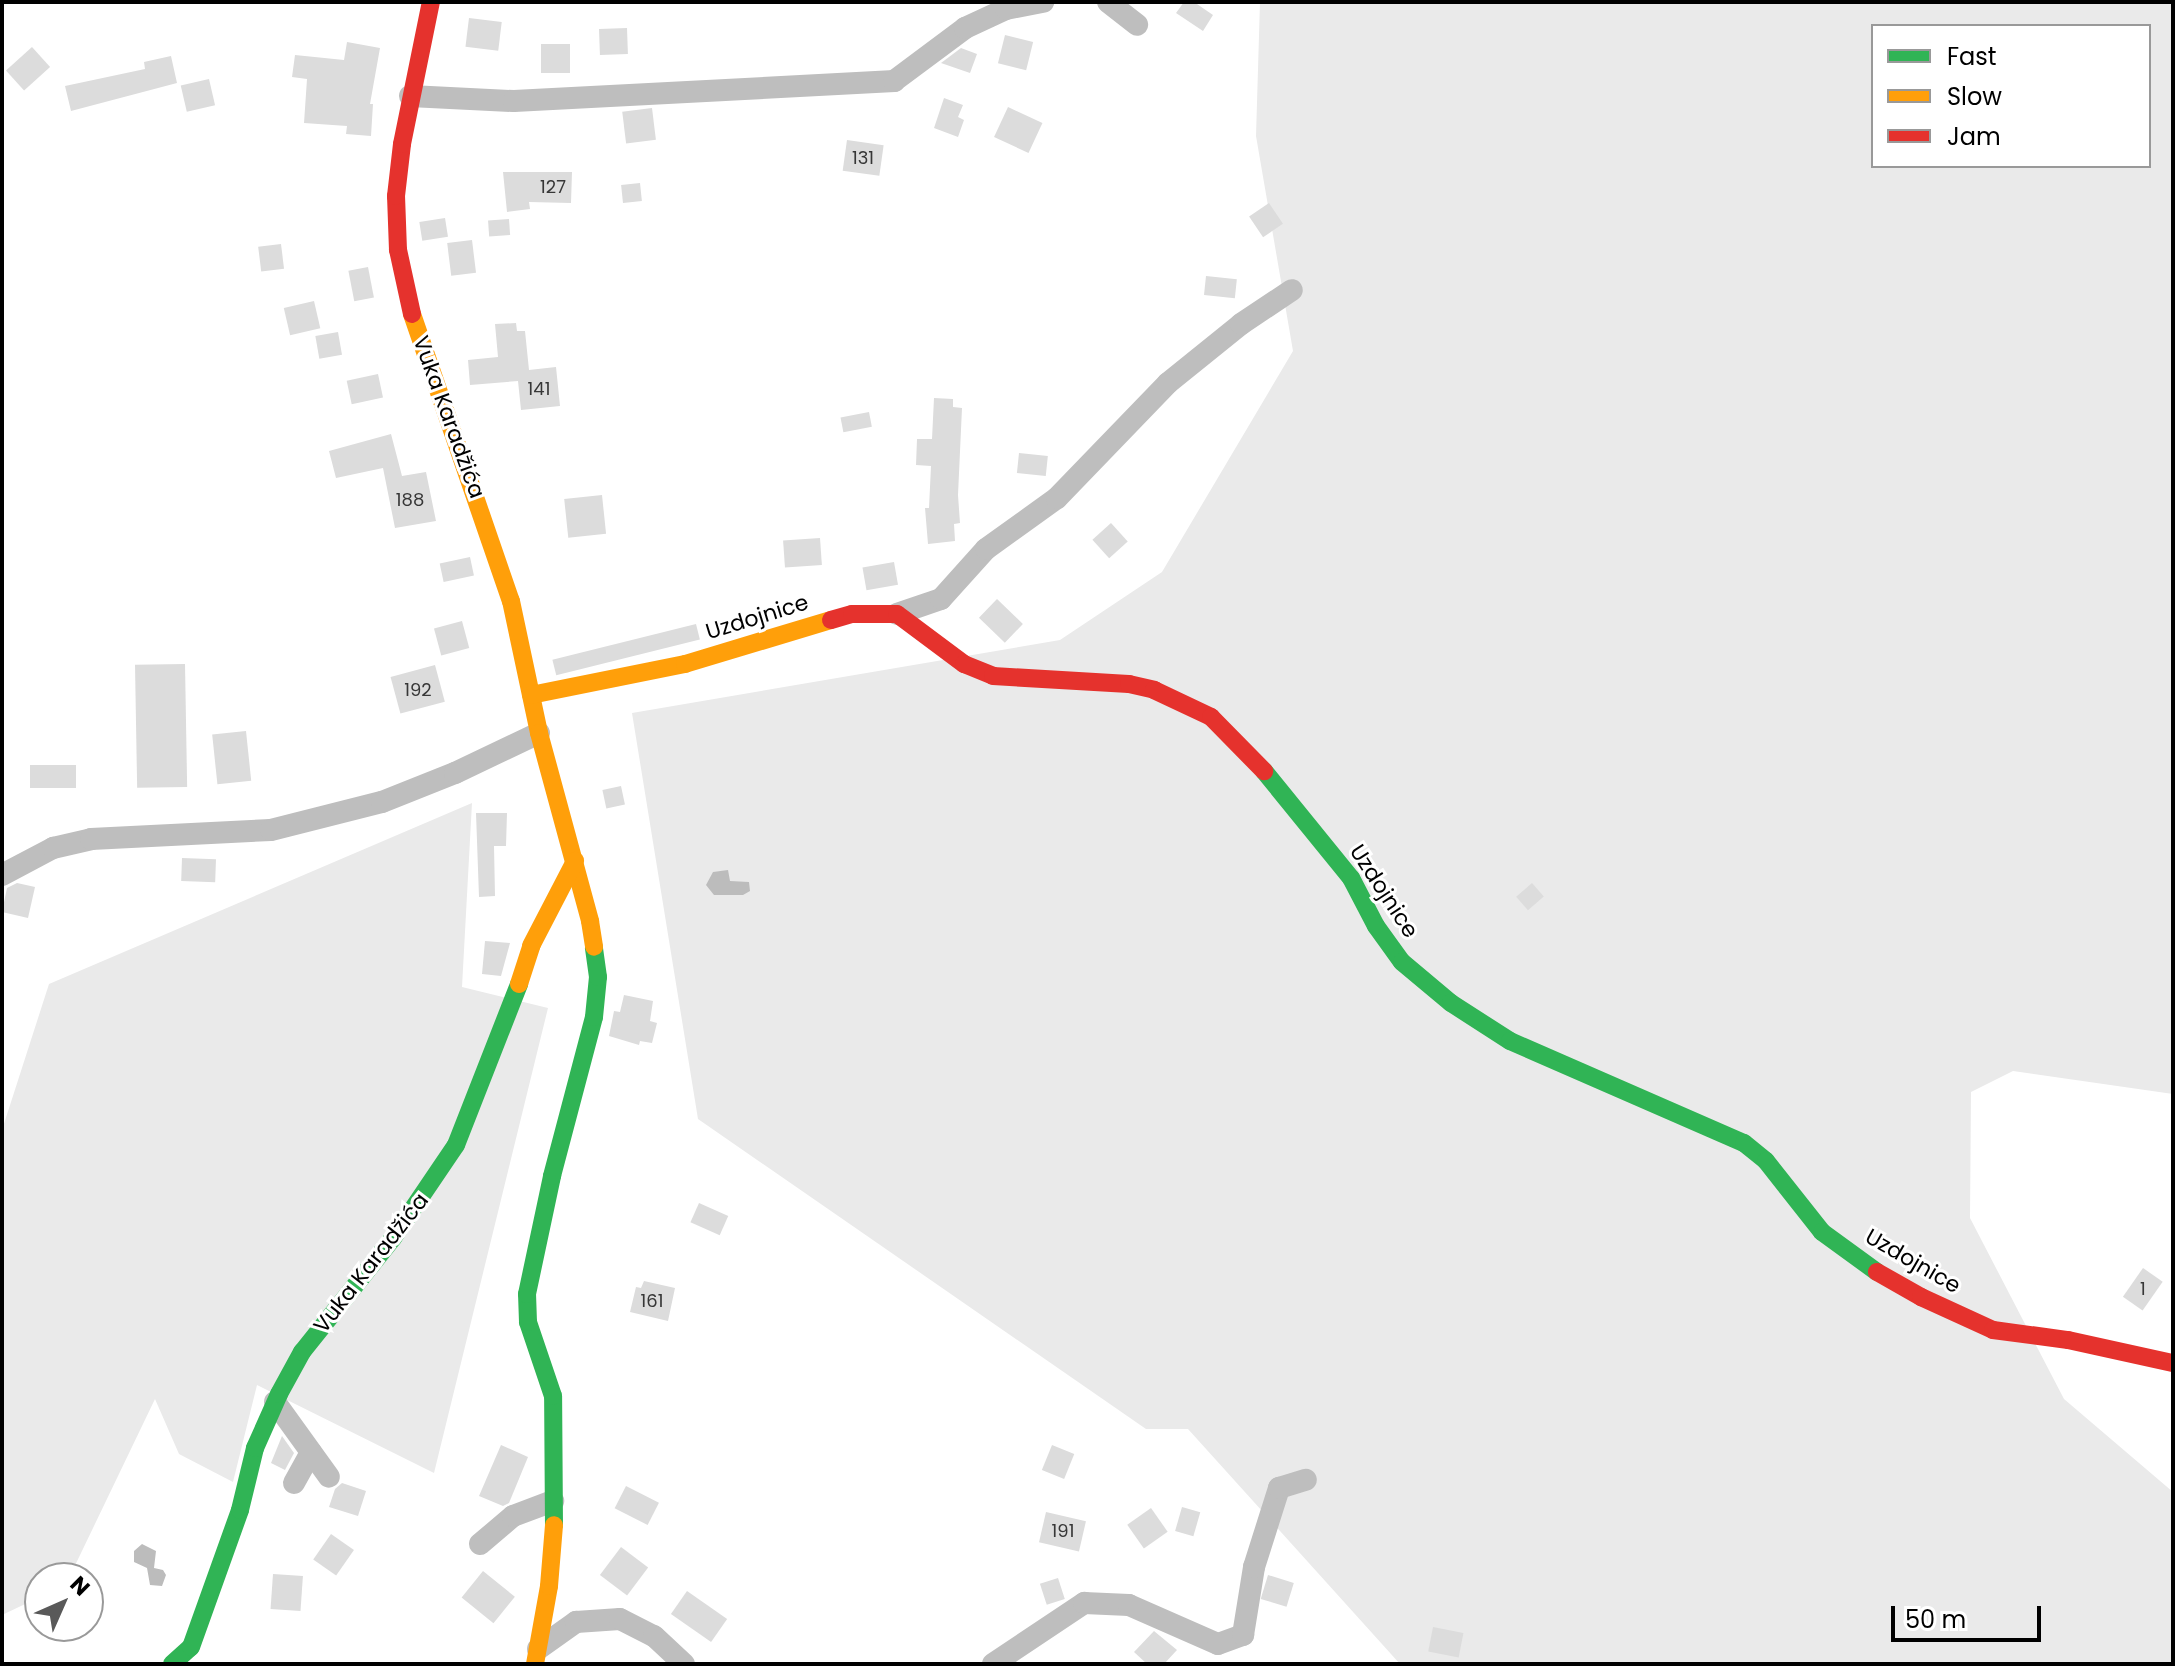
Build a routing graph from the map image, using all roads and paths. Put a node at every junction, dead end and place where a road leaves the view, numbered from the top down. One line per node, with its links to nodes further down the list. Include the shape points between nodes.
1 (431, 2): 5 (street, Vuka Karadžića)
2 (1043, 2): 5 (street, via 1006,9 965,28 894,81 514,101)
3 (1108, 2): 4 (street)
4 (1137, 25)
5 (410, 96): 8 (street, Vuka Karadžića, via 396,196 398,250 412,313 511,601)
6 (1292, 290): 7 (street, via 1168,383 1057,498 986,549 941,599)
7 (897, 614): 8 (street, Uzdojnice, via 852,614 685,664); 12 (street, Uzdojnice, via 964,664 993,676 1129,684 1211,717 1307,820 1351,878 1402,962 1451,1003 1510,1041 1744,1143 1766,1161 1822,1232 1864,1264 1993,1330)
8 (531, 695): 9 (street, Vuka Karadžića)
9 (539, 733): 10 (street, Vuka Karadžića); 11 (street, via 382,802 271,830 91,839 53,848)
10 (575, 861): 13 (street, Vuka Karadžića, via 531,946 506,1024 456,1145 409,1217 302,1352); 18 (street, Vuka Karadžića, via 598,977 594,1017 527,1294 528,1322 553,1396)
11 (2, 875)
12 (2173, 1363)
13 (275, 1402): 14 (street); 21 (street, Vuka Karadžića, via 191,1647)
14 (311, 1452): 15 (street); 17 (street)
15 (329, 1477)
16 (1306, 1480): 23 (street, via 1279,1488 1254,1567 1243,1635 1218,1644 1129,1605 1084,1603)
17 (294, 1483)
18 (553, 1501): 19 (street, via 513,1516); 20 (street, Vuka Karadžića, via 549,1586)
19 (480, 1544)
20 (536, 1657): 22 (street, Vuka Karadžića, via 576,1622 620,1619 654,1636)
21 (172, 1664)
22 (684, 1664)
23 (993, 1664)

